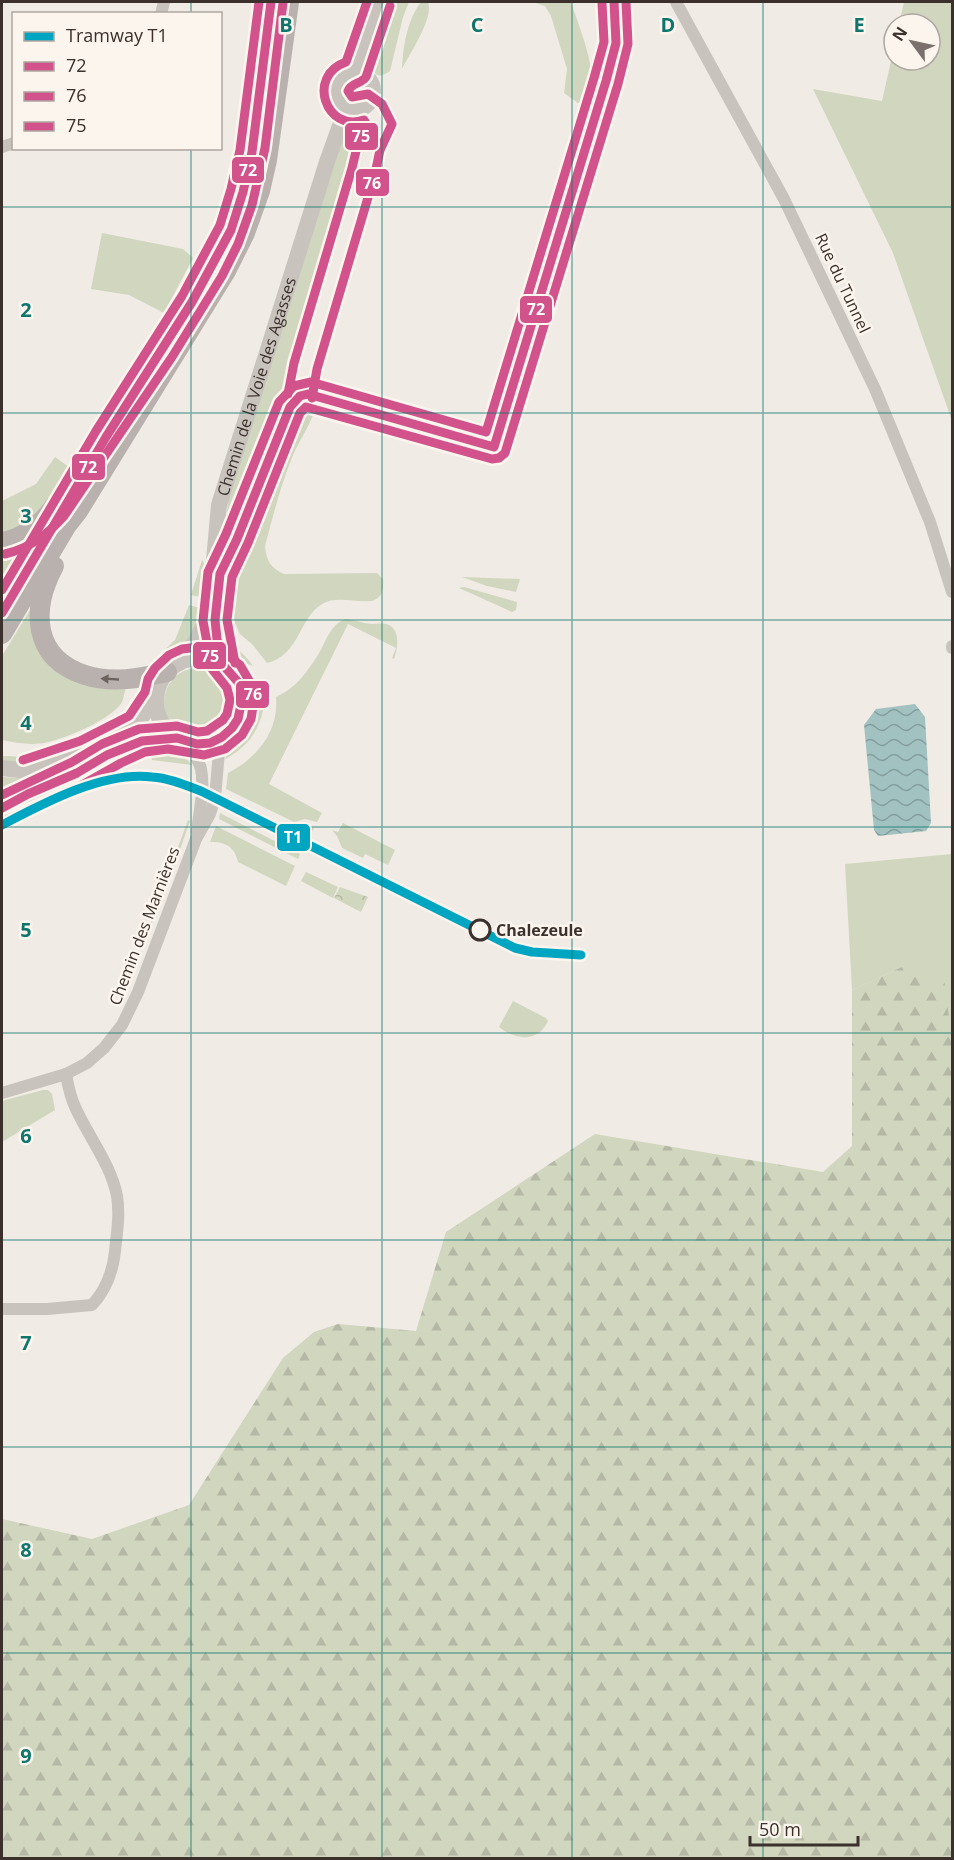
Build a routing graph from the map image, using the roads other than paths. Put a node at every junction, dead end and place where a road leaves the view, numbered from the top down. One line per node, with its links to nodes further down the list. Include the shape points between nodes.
1 (271, 2): 7 (main road, via 252,152 231,230 180,321)
2 (289, 2): 9 (main road, via 267,160 244,233 226,271)
3 (379, 2): 5 (street)
4 (676, 2): 11 (street, Rue du Tunnel, via 784,199 870,379 930,522)
5 (355, 72): 6 (street, via 342,76 336,87 337,99); 6 (street, via 370,79 373,96 362,109)
6 (346, 109): 8 (street, Chemin de la Voie des Agasses)
7 (106, 437): 10 (main road, via 43,520 34,529); 12 (main road)
8 (229, 476): 14 (street, via 215,620); 15 (street, Chemin de la Voie des Agasses, via 219,505 211,594 204,625 194,644)
9 (78, 511): 13 (main road); 15 (main road, one-way to 9, via 139,679 105,679 85,675 55,658 39,626 39,610 46,579)
10 (2, 542)
11 (952, 592)
12 (2, 613)
13 (2, 634)
14 (223, 665): 15 (street, via 201,658); 17 (street, via 241,691 242,709)
15 (173, 667): 16 (street, via 160,683)
16 (156, 696): 18 (street, via 158,716); 21 (street, via 137,724 107,742 61,763)
17 (232, 728): 18 (street, via 210,743); 23 (street, via 219,752 210,814)
18 (180, 740): 19 (street, via 142,741); 23 (street, via 201,768)
19 (107, 755): 21 (street, via 52,772); 22 (street)
20 (2, 768): 21 (street)
21 (26, 772)
22 (2, 808)
23 (196, 839): 24 (street, Chemin des Marnières, via 122,1025 96,1056)
24 (66, 1074): 25 (street, Chemin des Marnières); 26 (street, via 74,1107 117,1196 118,1223 108,1281 92,1305)
25 (2, 1094)
26 (2, 1309)

